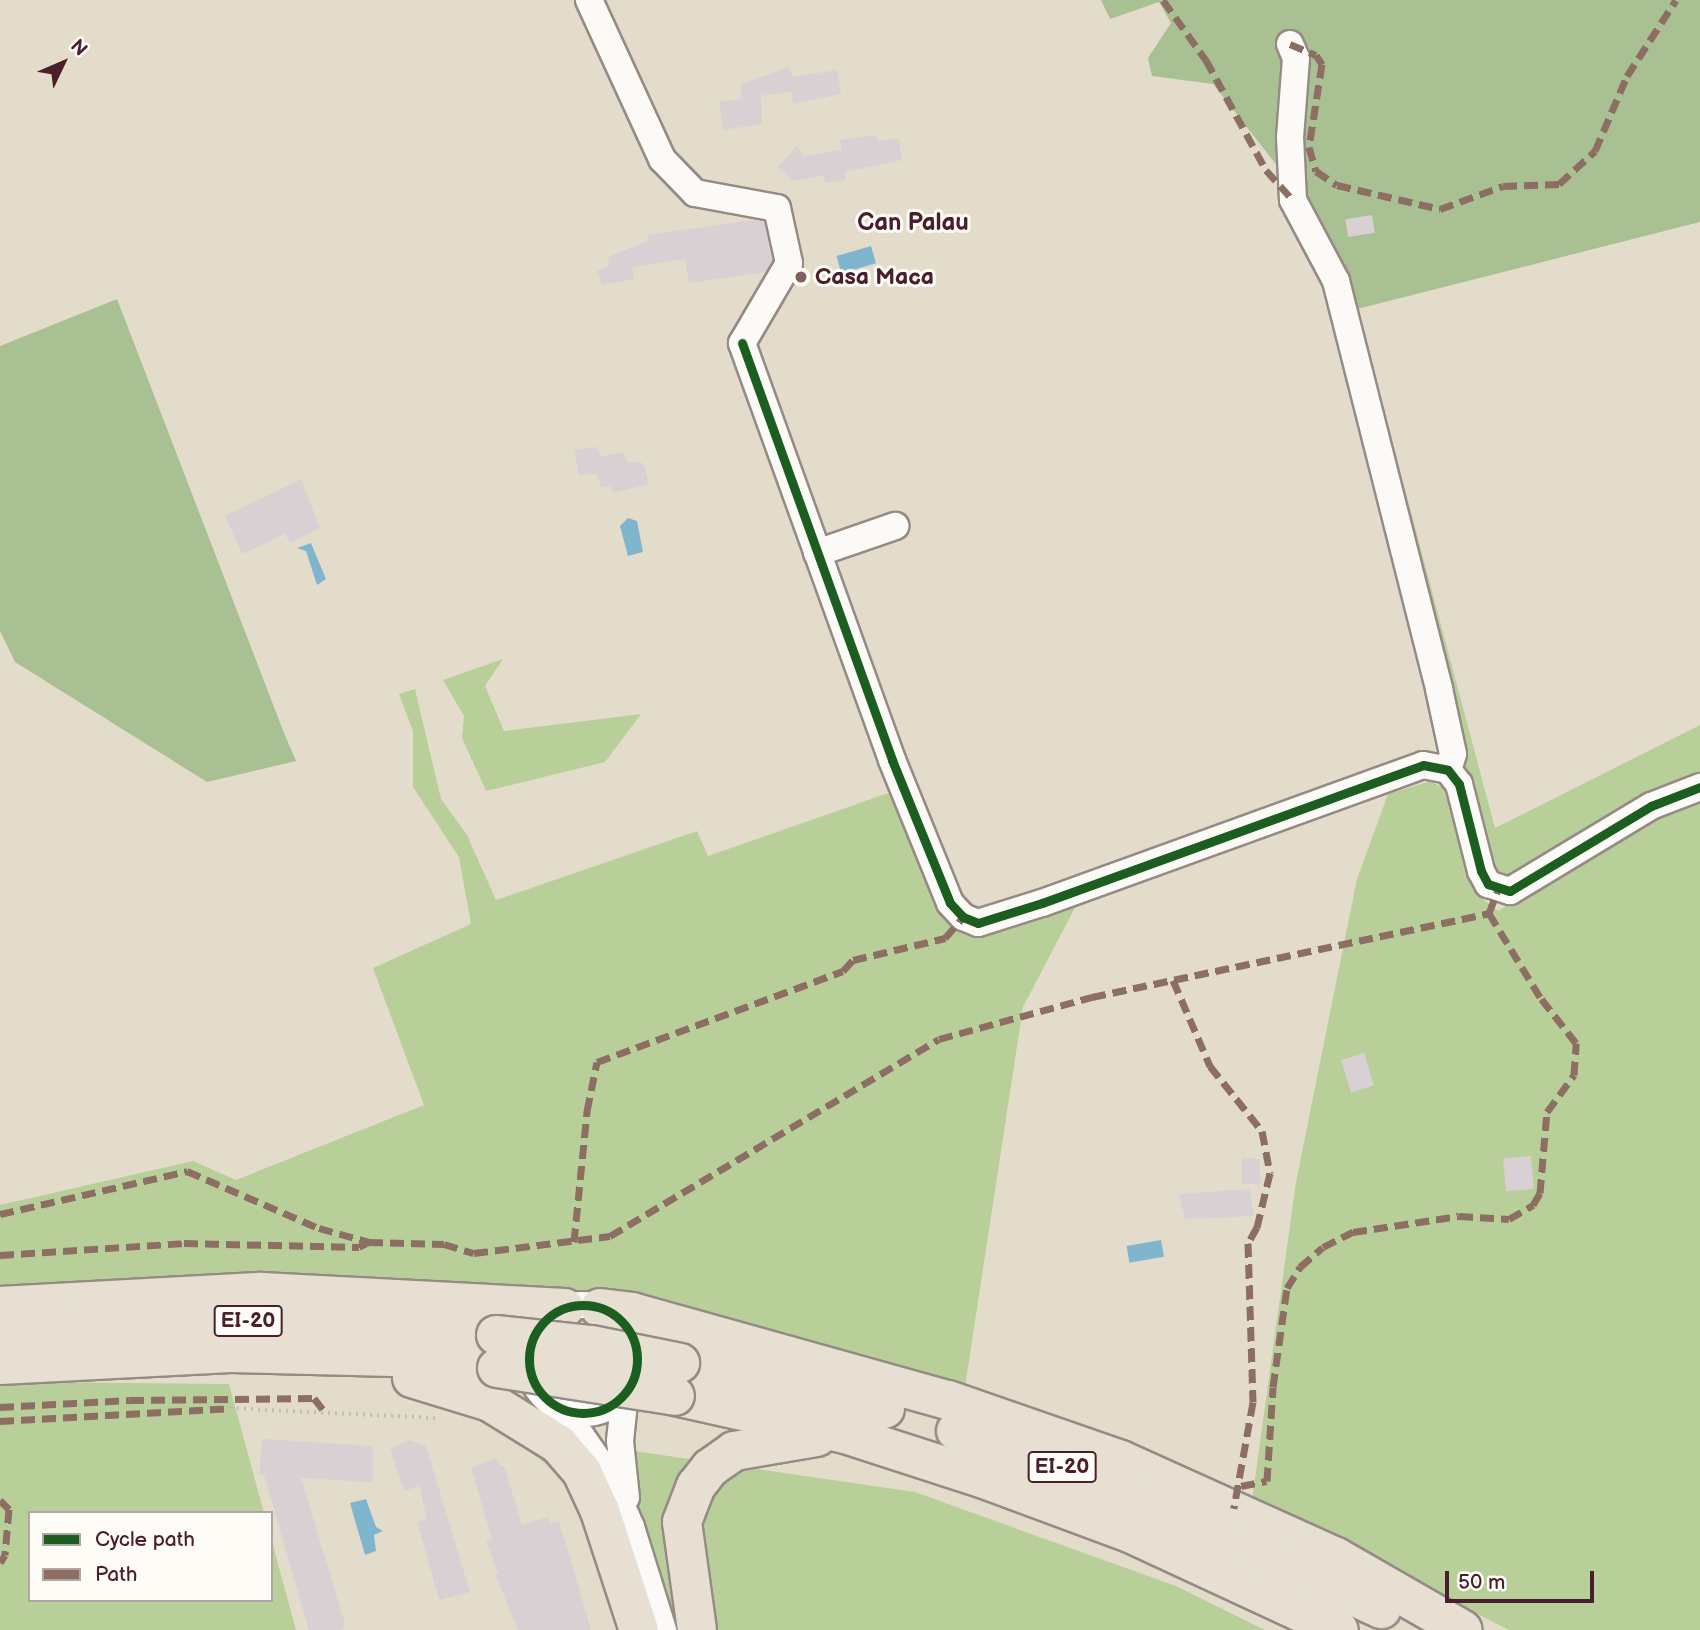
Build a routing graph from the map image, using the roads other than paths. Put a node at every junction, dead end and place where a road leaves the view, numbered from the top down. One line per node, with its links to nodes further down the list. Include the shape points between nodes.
1 (589, 0): 4 (street, via 662,159 695,193 777,208 789,263 742,343)
2 (1290, 44): 5 (street, via 1296,58 1290,137 1293,201 1336,281 1439,689 1453,754)
3 (895, 526): 4 (street)
4 (817, 553): 5 (street, via 950,903 978,923 1423,765)
5 (1448, 770): 6 (street, via 1459,784 1488,884 1510,891 1651,806)
6 (1700, 787)
7 (0, 1306): 8 (highway, via 262,1292)
8 (582, 1308): 14 (street, via 616,1316 635,1345 634,1378); 15 (street, via 548,1317 534,1335 528,1357 534,1384 548,1401); 23 (highway, via 632,1312 948,1401 1121,1460 1336,1557)
9 (0, 1332): 10 (highway, EI-20, via 264,1320)
10 (496, 1352): 11 (highway, EI-20); 13 (highway, EI-20, bridge)
11 (311, 1354): 12 (highway, EI-20, via 112,1357); 18 (highway, via 451,1387 490,1402 558,1444 582,1472 600,1511)
12 (0, 1365)
13 (677, 1379): 16 (highway, EI-20); 22 (highway, EI-20, via 878,1407 1062,1467 1251,1546)
14 (625, 1394): 15 (street, via 605,1409 586,1414); 17 (street, via 620,1441)
15 (565, 1411): 17 (street, via 609,1476)
16 (845, 1434): 20 (highway, via 754,1444 710,1468 696,1486 682,1522); 21 (highway, EI-20, via 1118,1529)
17 (631, 1527): 19 (street)
18 (639, 1630)
19 (663, 1630)
20 (696, 1630)
21 (1339, 1630)
22 (1424, 1630)
23 (1463, 1630)

